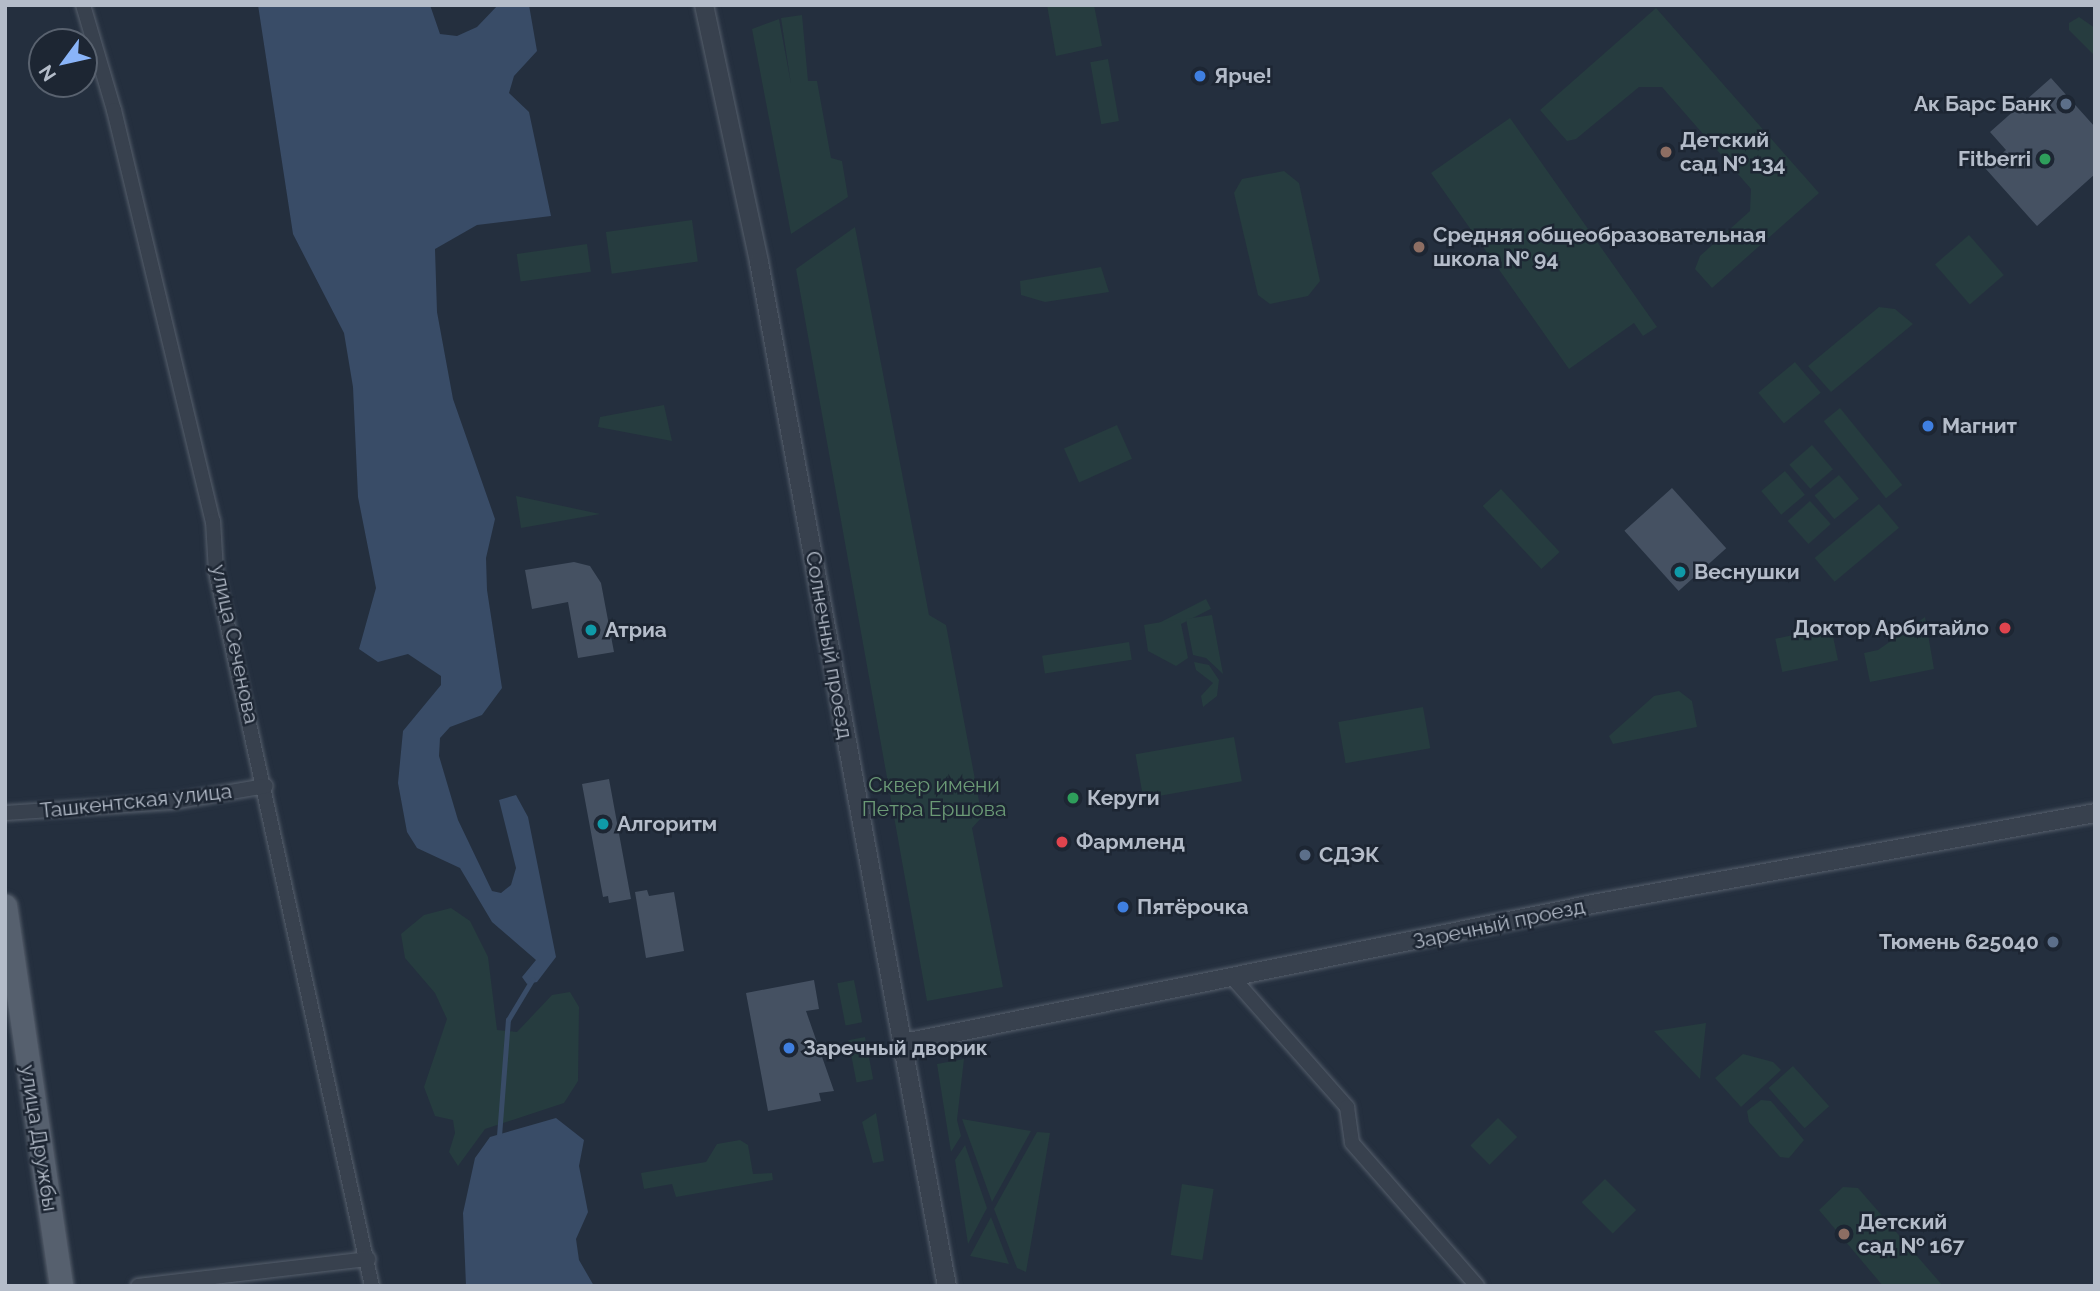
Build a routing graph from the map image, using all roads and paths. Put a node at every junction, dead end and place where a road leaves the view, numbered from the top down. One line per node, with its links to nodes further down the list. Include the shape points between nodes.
1 (83, 5): 3 (street, улица Сеченова, via 114,110 213,521 216,572)
2 (704, 5): 8 (street, Солнечный проезд, via 748,200)
3 (266, 786): 4 (street, Ташкентская улица, via 172,802); 9 (street, улица Сеченова)
4 (5, 813)
5 (2095, 813): 7 (street, Заречный проезд, via 1749,874)
6 (5, 906): 10 (main road, улица Дружбы)
7 (1232, 977): 8 (street, Заречный проезд); 14 (street, via 1346,1107 1352,1143)
8 (904, 1043): 13 (street, Солнечный проезд)
9 (368, 1259): 11 (street); 12 (street, улица Сеченова)
10 (61, 1286)
11 (138, 1286)
12 (372, 1286)
13 (947, 1286)
14 (1477, 1286)

